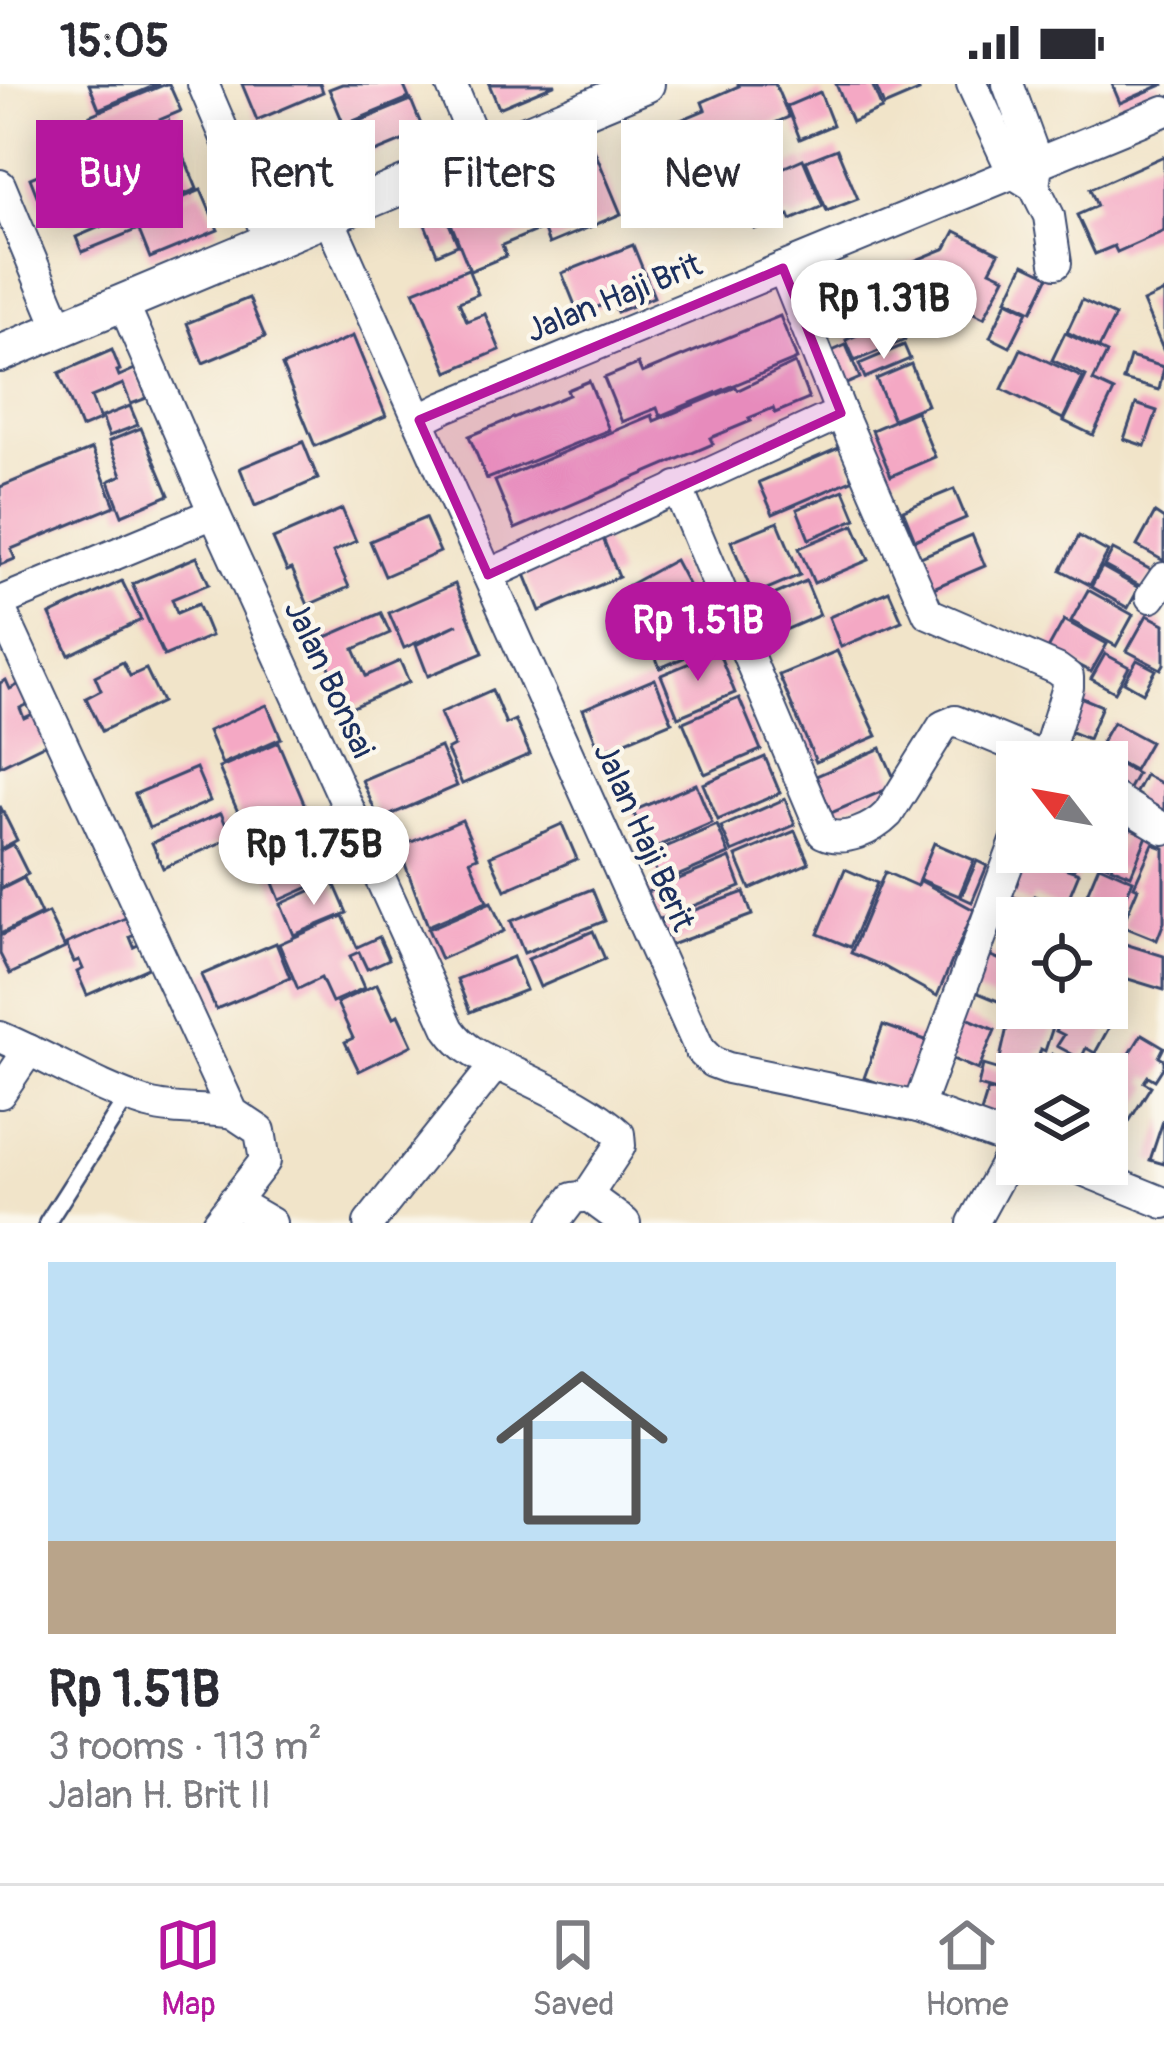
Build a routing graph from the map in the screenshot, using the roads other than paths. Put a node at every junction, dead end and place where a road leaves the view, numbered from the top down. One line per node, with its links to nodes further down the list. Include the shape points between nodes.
1 (203, 84): 13 (street)
2 (451, 84): 7 (street)
3 (646, 84): 8 (street)
4 (972, 84): 9 (street)
5 (1008, 84): 9 (street)
6 (1164, 111): 9 (street, Jalan Haji Brit)
7 (466, 120)
8 (559, 120)
9 (1028, 174): 14 (street, via 1049,216); 15 (street, Jalan Haji Brit)
10 (0, 185): 17 (street)
11 (301, 228): 13 (street)
12 (333, 228): 20 (street, Jalan Haji Berit)
13 (270, 241): 16 (street)
14 (1056, 263)
15 (783, 268): 19 (street); 20 (street, Jalan Haji Brit)
16 (123, 303): 17 (street); 22 (street, Jalan Bonsai)
17 (60, 329): 18 (street)
18 (3, 346)
19 (841, 413): 21 (street); 26 (street, via 928,613 1068,676)
20 (419, 420): 23 (street, Jalan Haji Berit)
21 (677, 488): 23 (street); 25 (street, via 823,833 838,838 879,823 943,726 955,722)
22 (214, 513): 24 (street); 32 (street, Jalan Bonsai, via 449,1029)
23 (488, 574): 35 (street, Jalan Haji Berit, via 700,1050 728,1068)
24 (0, 605): 36 (street)
25 (1000, 741)
26 (1053, 741)
27 (1128, 807): 28 (street)
28 (1164, 829)
29 (1004, 873): 35 (street)
30 (0, 1012): 31 (street)
31 (14, 1043): 33 (street); 34 (street)
32 (496, 1064): 40 (street, Jalan Bonsai, via 620,1134); 45 (street)
33 (0, 1093)
34 (128, 1096): 36 (street, via 170,1109); 43 (lane)
35 (918, 1107): 37 (street, Jalan Haji Berit)
36 (233, 1113): 42 (street, via 260,1131 265,1161)
37 (996, 1135)
38 (996, 1181): 48 (street)
39 (1120, 1185): 41 (street)
40 (590, 1196): 46 (street, via 573,1198); 47 (street)
41 (1164, 1203)
42 (225, 1212): 44 (street)
43 (47, 1223)
44 (271, 1223)
45 (369, 1223)
46 (554, 1223)
47 (625, 1223)
48 (973, 1223)

